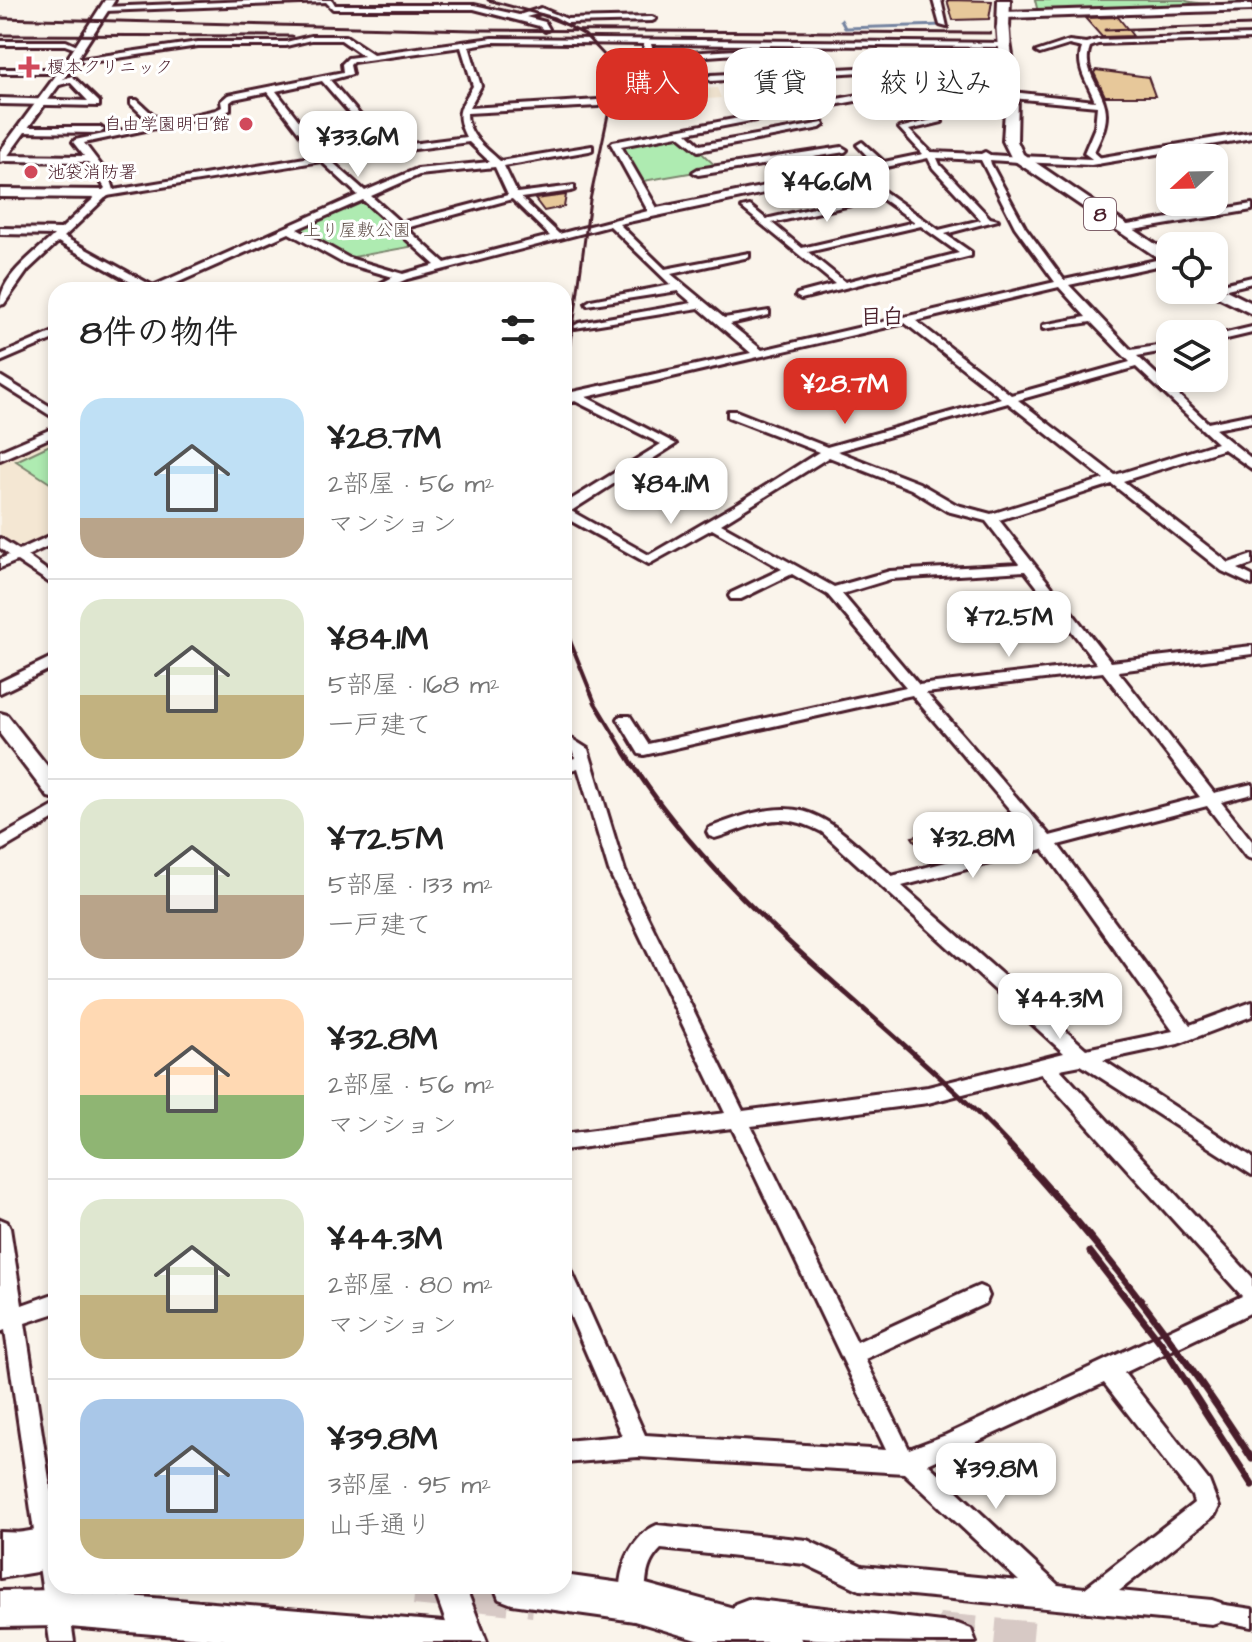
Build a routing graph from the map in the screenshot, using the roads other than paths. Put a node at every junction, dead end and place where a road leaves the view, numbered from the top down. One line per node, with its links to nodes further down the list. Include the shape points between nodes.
1 (326, 0): 4 (street, via 333,7); 5 (street)
2 (937, 0): 10 (street)
3 (1004, 0): 12 (main road)
4 (380, 4): 8 (street, via 474,7)
5 (107, 5): 27 (street)
6 (541, 5): 8 (street); 9 (street, via 566,21)
7 (1252, 7): 12 (street)
8 (519, 17): 11 (street)
9 (652, 19)
10 (944, 25)
11 (545, 29)
12 (1004, 32): 21 (street); 22 (main road)
13 (1252, 37): 20 (street)
14 (162, 38): 25 (street, via 87,58 198,44 286,44 311,38 343,38)
15 (464, 42): 16 (street); 25 (street); 39 (street, via 477,86)
16 (646, 42): 21 (street); 21 (street, via 651,58 701,59)
17 (0, 43): 18 (street)
18 (16, 43): 19 (street); 23 (street)
19 (73, 46)
20 (1087, 46): 24 (street, via 1069,43); 38 (street, via 1082,56)
21 (755, 47)
22 (1006, 48)
23 (8, 52)
24 (1040, 52)
25 (372, 57): 29 (street, via 351,60 346,64 349,72)
26 (0, 71): 27 (street)
27 (64, 71): 31 (street)
28 (724, 77): 30 (street)
29 (324, 78): 32 (street); 52 (street, via 367,128)
30 (711, 78)
31 (56, 83): 35 (street); 35 (street, via 72,79 96,104)
32 (270, 89): 44 (street, via 227,99 227,108 219,112); 52 (street)
33 (1020, 96): 38 (street)
34 (0, 101): 35 (street)
35 (42, 101): 46 (street)
36 (134, 102): 44 (street)
37 (596, 103): 39 (street)
38 (1099, 104): 62 (street, via 1102,112 1089,153)
39 (463, 111): 53 (street)
40 (753, 120): 45 (street)
41 (813, 120): 49 (street)
42 (937, 120): 56 (street, via 903,128)
43 (1011, 120): 61 (main road, via 1010,141)
44 (157, 123): 47 (street)
45 (738, 123): 48 (street); 51 (street)
46 (21, 130): 47 (street); 58 (street)
47 (122, 131): 60 (street, via 78,142)
48 (681, 133): 51 (street, via 698,148); 76 (street, via 616,144)
49 (828, 133): 51 (street); 65 (street, via 842,150)
50 (1252, 135): 62 (street)
51 (757, 137)
52 (307, 138): 59 (street)
53 (471, 139): 59 (street); 63 (street)
54 (862, 145): 64 (street)
55 (589, 148): 63 (street)
56 (930, 155): 57 (street); 64 (street); 78 (street)
57 (985, 155): 61 (street); 77 (street)
58 (1, 157): 60 (street)
59 (323, 158): 69 (street); 71 (street)
60 (90, 159): 71 (street, via 111,187)
61 (1019, 159): 62 (street); 84 (main road, 8)
62 (1099, 161)
63 (498, 164): 69 (street, via 417,172); 72 (street)
64 (883, 166): 66 (street)
65 (698, 172)
66 (852, 173): 70 (street); 76 (street)
67 (571, 188): 72 (street)
68 (0, 193): 71 (street)
69 (363, 195): 82 (street); 83 (street)
70 (882, 195): 79 (street); 80 (street)
71 (103, 196): 73 (street); 87 (street)
72 (514, 196): 82 (street); 88 (street)
73 (0, 199)
74 (1252, 207): 84 (street)
75 (747, 208): 79 (street)
76 (654, 212): 81 (street)
77 (1010, 215): 78 (street); 100 (street)
78 (988, 221): 86 (street)
79 (764, 222): 89 (street)
80 (923, 223): 86 (street); 89 (street)
81 (613, 224): 88 (street); 94 (street)
82 (398, 227): 93 (street)
83 (290, 229): 95 (street, via 345,260); 98 (street)
84 (1122, 229): 90 (main road, 8)
85 (0, 231): 87 (street)
86 (937, 233): 101 (street, via 967,254)
87 (60, 235): 97 (street); 106 (street)
88 (558, 238): 93 (street)
89 (801, 251): 101 (street)
90 (1156, 252)
91 (745, 255): 94 (street)
92 (1156, 264): 100 (street)
93 (443, 267): 95 (street)
94 (663, 273): 103 (street)
95 (403, 277): 99 (street)
96 (1252, 280): 102 (street)
97 (139, 282)
98 (171, 282)
99 (391, 282)
100 (1060, 282): 111 (street); 112 (street)
101 (842, 285): 104 (street)
102 (1228, 286)
103 (680, 287): 107 (street); 108 (street)
104 (801, 296)
105 (1228, 296): 109 (main road)
106 (2, 297)
107 (591, 303)
108 (700, 305): 113 (street); 114 (street)
109 (1252, 309)
110 (765, 313): 113 (street)
111 (1091, 319): 115 (street); 121 (street)
112 (908, 320): 120 (street); 126 (street)
113 (722, 322): 120 (street)
114 (579, 326)
115 (1047, 327)
116 (1252, 330): 117 (street)
117 (1228, 336)
118 (48, 338): 122 (street)
119 (1156, 351): 121 (street)
120 (761, 355): 124 (street)
121 (1134, 358): 126 (street); 130 (street)
122 (0, 359)
123 (0, 379): 127 (street)
124 (572, 395)
125 (572, 398): 137 (street, via 670,444)
126 (1010, 399): 133 (street); 136 (street)
127 (48, 410)
128 (732, 414): 133 (street)
129 (1252, 418): 130 (street)
130 (1205, 427): 132 (street)
131 (48, 435): 134 (street)
132 (1225, 445): 135 (street); 136 (street)
133 (827, 451): 139 (street, via 915,486 952,508); 140 (street)
134 (0, 456)
135 (1252, 465)
136 (1113, 480): 139 (street); 147 (street)
137 (572, 506)
138 (572, 516): 140 (street, via 649,560)
139 (991, 518): 146 (street)
140 (712, 524): 148 (street)
141 (48, 541): 143 (street)
142 (0, 542): 143 (street)
143 (18, 555): 145 (street); 149 (street)
144 (1252, 559): 147 (street)
145 (0, 564)
146 (1029, 567): 151 (street, via 890,575); 155 (street)
147 (1227, 568): 150 (street)
148 (792, 569): 151 (street); 152 (street)
149 (48, 577)
150 (1252, 581)
151 (833, 592): 157 (street)
152 (736, 596)
153 (1252, 650): 155 (street)
154 (48, 664): 156 (street)
155 (1107, 666): 157 (street); 165 (street)
156 (0, 688)
157 (915, 690): 158 (street, via 644,750); 168 (street)
158 (625, 719)
159 (0, 720): 163 (main road)
160 (572, 744): 161 (street)
161 (584, 760): 162 (street); 176 (street, via 617,871)
162 (572, 764)
163 (48, 782)
164 (1252, 789): 165 (street)
165 (1210, 800): 168 (street); 170 (street)
166 (48, 816): 169 (street)
167 (715, 832): 171 (street, via 742,821 799,815 828,828)
168 (1045, 840): 171 (street); 173 (street)
169 (0, 845)
170 (1252, 853)
171 (890, 883): 174 (street)
172 (1252, 1009): 173 (street)
173 (1186, 1034): 174 (street)
174 (1085, 1057): 175 (street); 178 (street)
175 (1045, 1065): 176 (street, via 928,1095); 180 (street)
176 (736, 1120): 177 (street); 186 (street)
177 (572, 1141)
178 (1252, 1167)
179 (0, 1228): 185 (street)
180 (1252, 1292)
181 (572, 1295): 188 (street)
182 (979, 1296): 186 (street)
183 (1252, 1302): 187 (street)
184 (48, 1306): 185 (street)
185 (6, 1320): 191 (street)
186 (851, 1355): 190 (street)
187 (1107, 1369): 190 (street); 195 (street, via 1201,1489 1207,1507)
188 (638, 1446): 189 (street); 190 (street)
189 (572, 1451)
190 (906, 1462): 194 (street)
191 (28, 1552): 200 (street)
192 (452, 1594): 201 (main road)
193 (568, 1594): 196 (main road)
194 (1052, 1596): 195 (street); 196 (street, via 860,1578 807,1552 657,1537 638,1559)
195 (1089, 1600): 198 (street)
196 (639, 1604): 202 (highway); 203 (main road)
197 (0, 1609): 200 (main road)
198 (1212, 1612): 199 (street)
199 (1252, 1618)
200 (59, 1625): 201 (main road)
201 (469, 1642)
202 (781, 1642)
203 (958, 1642)

